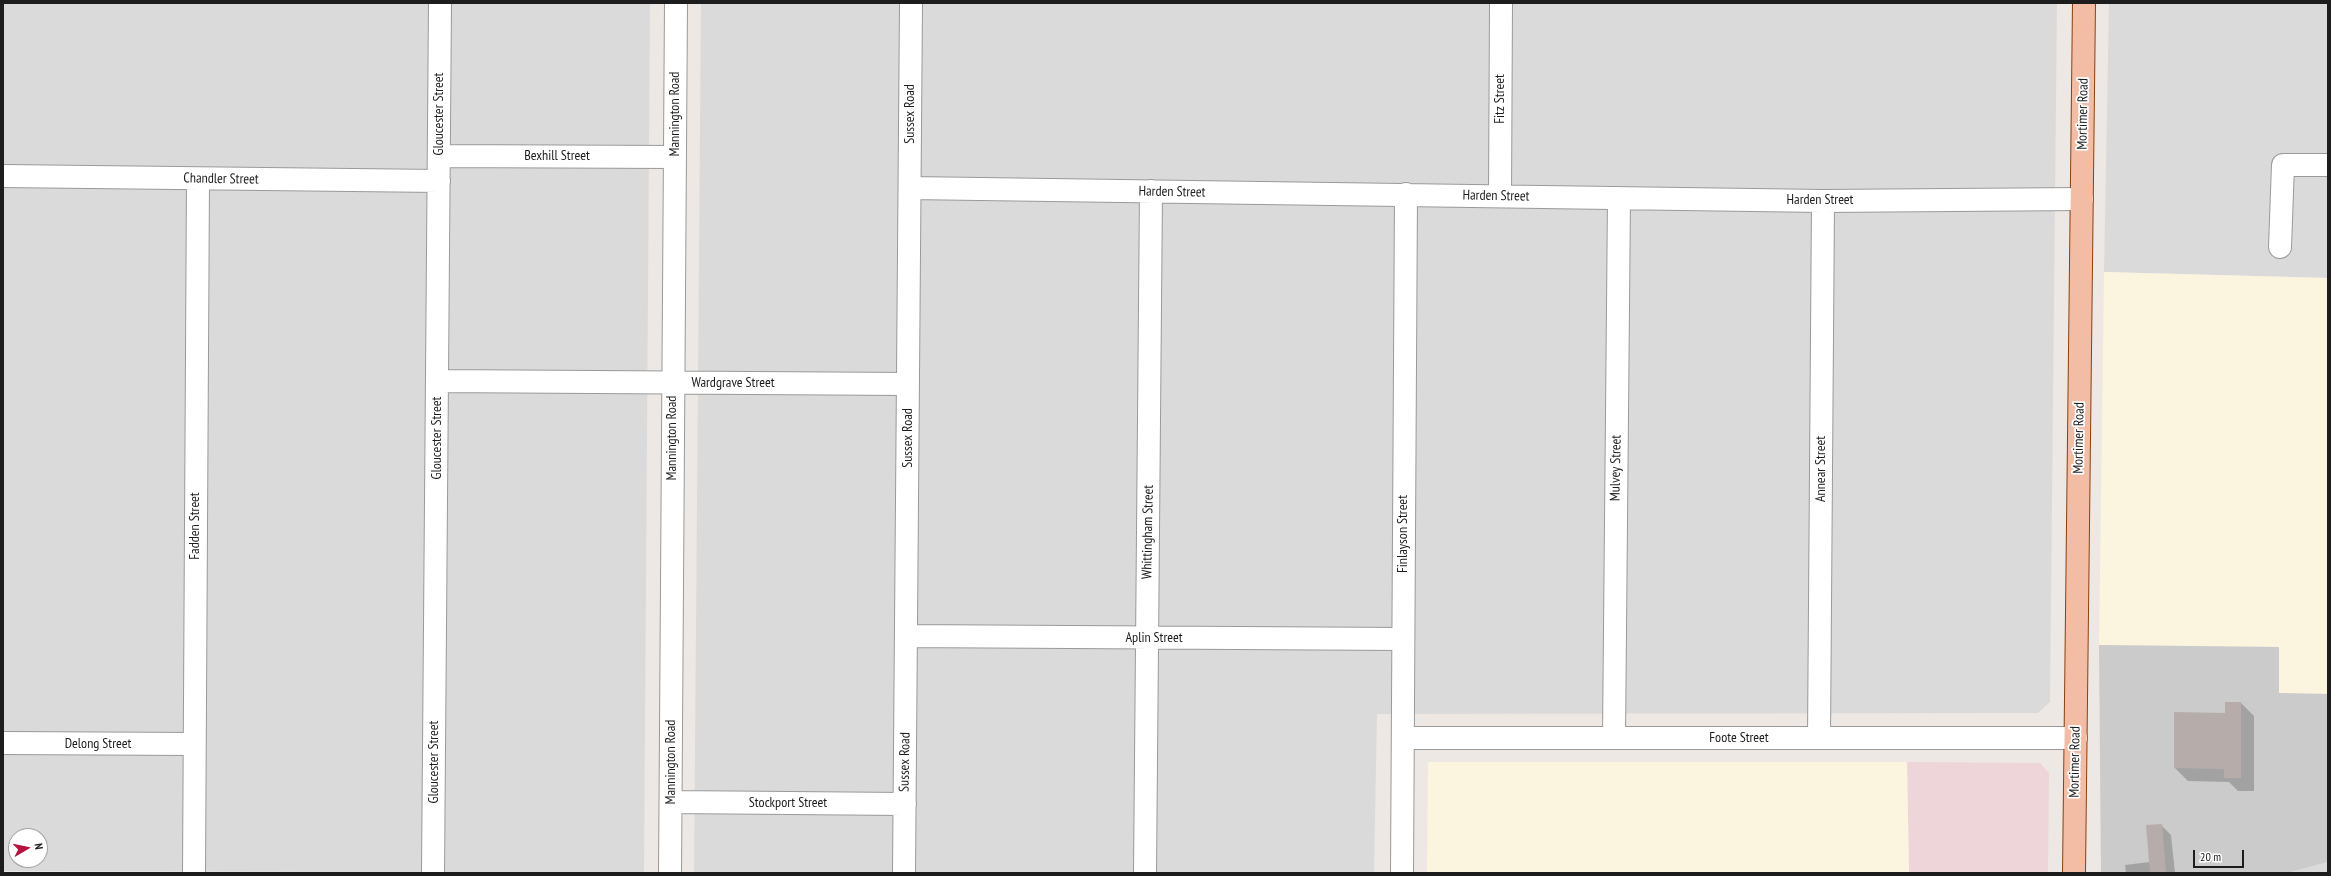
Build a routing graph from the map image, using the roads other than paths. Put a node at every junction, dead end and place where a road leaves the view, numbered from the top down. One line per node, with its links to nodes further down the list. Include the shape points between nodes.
1 (440, 3): 6 (street, Gloucester Street)
2 (676, 3): 7 (street, Mannington Road)
3 (911, 3): 12 (street, Sussex Road)
4 (1501, 3): 15 (street, Fitz Street)
5 (2084, 3): 17 (main road, Mortimer Road)
6 (439, 156): 7 (street, Bexhill Street); 11 (street, Gloucester Street)
7 (675, 157): 21 (street, Mannington Road)
8 (2328, 165): 19 (street, via 2283,165)
9 (3, 176): 10 (street, Chandler Street)
10 (198, 179): 11 (street, Chandler Street); 31 (street, Fadden Street)
11 (439, 181): 20 (street, Gloucester Street)
12 (910, 188): 13 (street, Harden Street); 22 (street, Sussex Road)
13 (1151, 192): 14 (street, Harden Street); 24 (street, Whittingham Street)
14 (1406, 194): 15 (street, Harden Street); 25 (street, Finlayson Street)
15 (1500, 196): 16 (street, Harden Street)
16 (1619, 198): 18 (street, Harden Street); 27 (street, Mulvey Street)
17 (2082, 199): 18 (street, Harden Street); 29 (main road, Mortimer Road)
18 (1823, 201): 28 (street, Annear Street)
19 (2280, 247)
20 (437, 381): 21 (street, Wardgrave Street); 35 (street, Gloucester Street)
21 (672, 382): 22 (street, Wardgrave Street); 32 (street, Mannington Road)
22 (908, 384): 23 (street, Sussex Road)
23 (906, 636): 24 (street, Aplin Street); 33 (street, Sussex Road)
24 (1147, 638): 25 (street, Aplin Street); 38 (street, Whittingham Street)
25 (1402, 639): 26 (street, Finlayson Street)
26 (1403, 738): 27 (street, Foote Street); 39 (street, Finlayson Street)
27 (1614, 738): 28 (street, Foote Street)
28 (1819, 738): 29 (street, Foote Street)
29 (2076, 738): 40 (main road, Mortimer Road)
30 (3, 743): 31 (street, Delong Street)
31 (194, 744): 34 (street, Fadden Street)
32 (671, 802): 33 (street, Stockport Street); 36 (street, Mannington Road)
33 (905, 804): 37 (street, Sussex Road)
34 (194, 873)
35 (434, 873)
36 (670, 873)
37 (904, 873)
38 (1145, 873)
39 (1402, 873)
40 (2074, 873)

